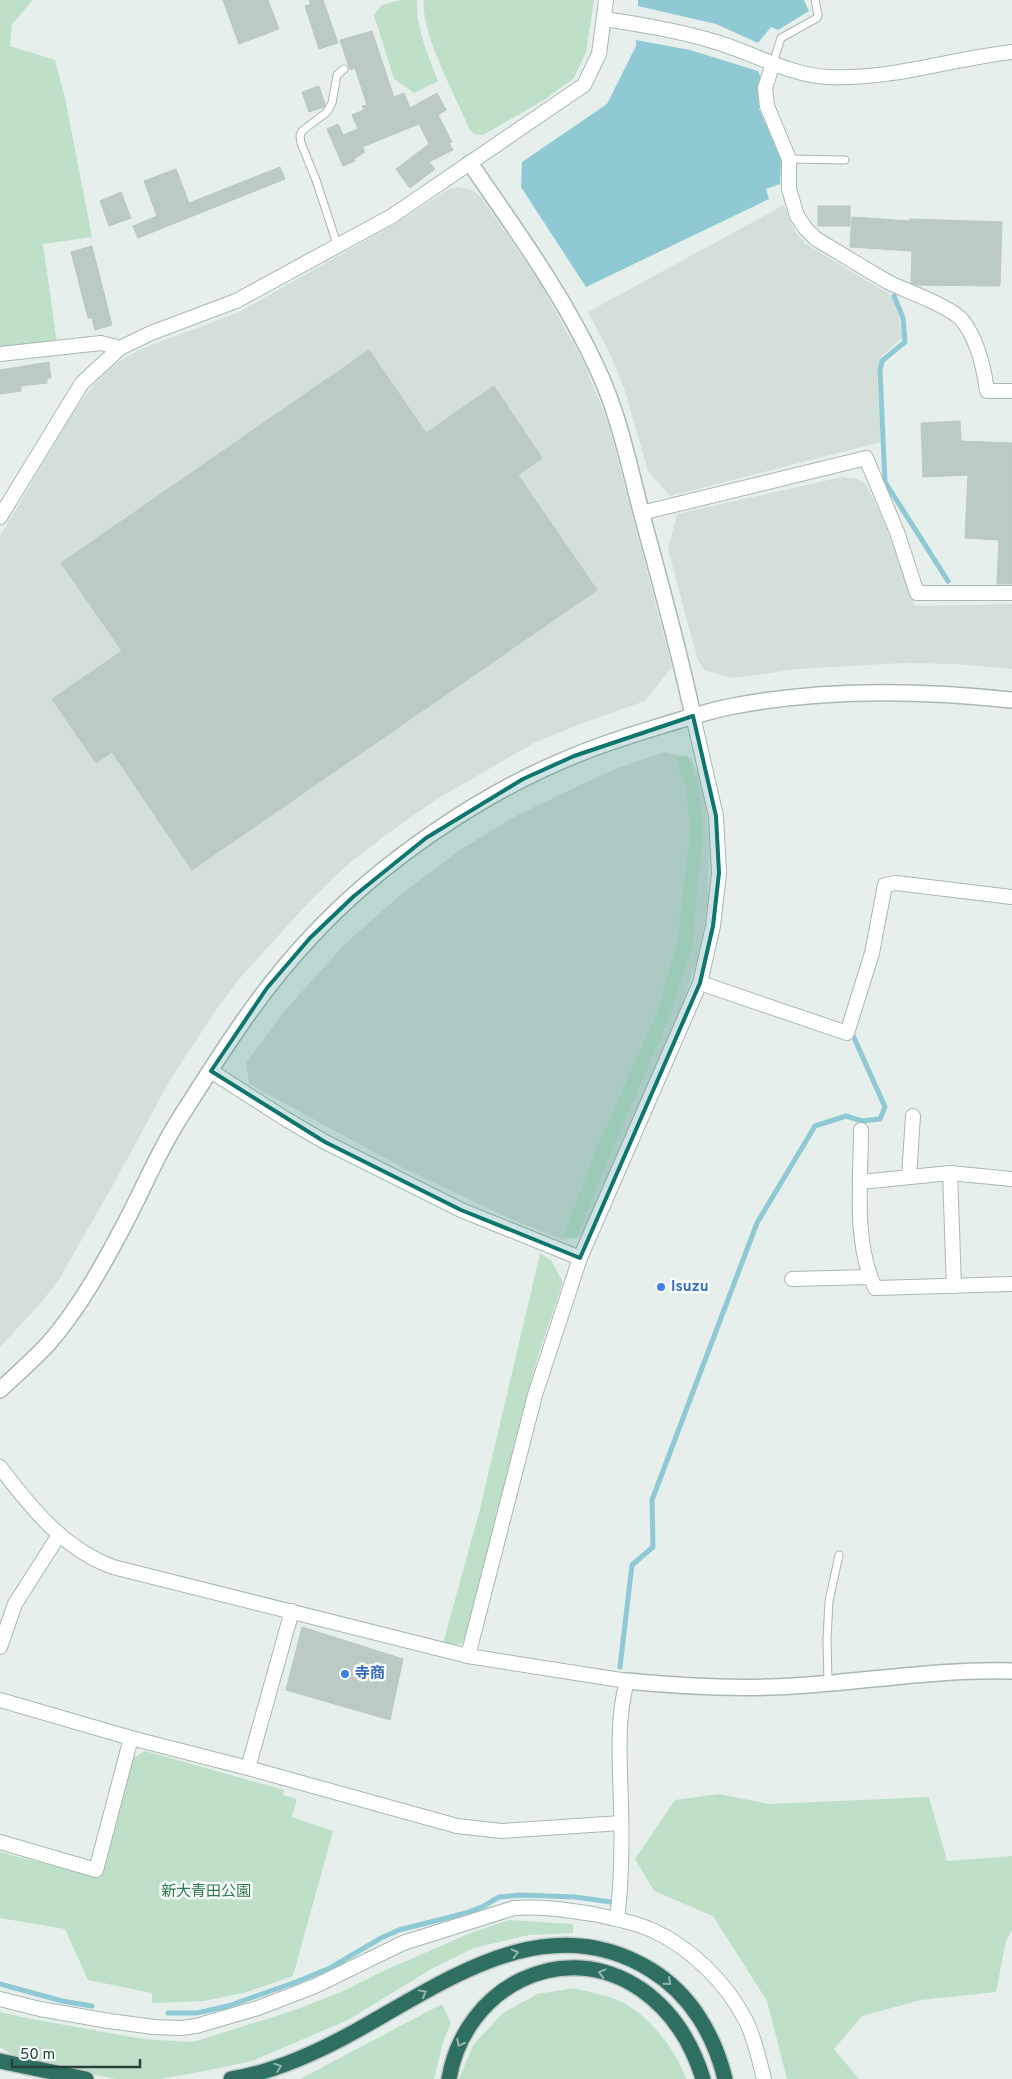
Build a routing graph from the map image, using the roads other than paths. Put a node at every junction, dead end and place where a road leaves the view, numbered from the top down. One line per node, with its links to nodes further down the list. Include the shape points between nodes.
1 (606, 0): 3 (street)
2 (815, 0): 5 (lane, via 817,18 781,38)
3 (605, 20): 5 (street, via 669,29 718,42); 9 (street, via 599,54 584,85)
4 (1012, 52): 5 (street, via 897,73 846,77 813,75)
5 (773, 64): 7 (street, via 765,88 766,106)
6 (344, 69): 10 (lane, via 337,75 327,112 300,136)
7 (789, 158): 8 (lane); 13 (street, via 789,189 797,216 806,229 816,239 890,282 961,319 979,356 987,391)
8 (845, 160)
9 (470, 163): 10 (street, via 392,216); 14 (street, via 549,278 598,369 623,442)
10 (338, 244): 11 (street, via 236,301)
11 (120, 348): 12 (street, via 101,343); 15 (street, via 82,383)
12 (0, 354)
13 (1012, 391)
14 (641, 512): 16 (street, via 866,458 897,532 917,592); 18 (street)
15 (0, 517)
16 (1012, 593)
17 (1012, 700): 18 (street, via 950,694 840,694 768,700)
18 (694, 716): 20 (street, via 716,816 719,873 714,926); 21 (street, via 574,756 523,779 426,838 354,896 310,938 268,988)
19 (1012, 896): 20 (street, via 896,883 885,885 872,953 846,1032)
20 (700, 983): 28 (street)
21 (211, 1071): 28 (street, via 326,1142 462,1210); 33 (street, via 176,1124 122,1231 70,1315 48,1343)
22 (913, 1116): 25 (street)
23 (861, 1130): 27 (street)
24 (950, 1173): 25 (street); 26 (street); 32 (street)
25 (909, 1177): 27 (street)
26 (1012, 1179)
27 (861, 1182): 29 (street, via 861,1240)
28 (580, 1258): 39 (street, via 535,1395)
29 (870, 1277): 30 (street); 32 (street, via 875,1288)
30 (792, 1279)
31 (1012, 1284): 32 (street)
32 (954, 1286)
33 (0, 1390)
34 (0, 1467): 35 (street)
35 (59, 1535): 37 (street, via 80,1552 113,1568); 38 (street, via 15,1604)
36 (839, 1555): 42 (lane, via 829,1602)
37 (292, 1611): 39 (street); 45 (street)
38 (0, 1647)
39 (468, 1656): 41 (street)
40 (1012, 1671): 42 (street, via 969,1671)
41 (626, 1681): 42 (street, via 738,1688); 46 (street, via 620,1744)
42 (828, 1684)
43 (0, 1700): 44 (street)
44 (131, 1738): 45 (street); 47 (street, via 96,1870)
45 (248, 1768): 46 (street, via 458,1826 501,1831)
46 (621, 1823): 48 (street)
47 (0, 1842)
48 (617, 1919): 49 (street, via 532,1907 514,1908 403,1943 315,1986 258,2008 223,2020 181,2028 109,2021); 56 (street, via 652,1930 668,1939 697,1960 725,1988 752,2036)
49 (0, 1999)
50 (0, 2061): 51 (highway)
51 (86, 2079)
52 (231, 2079): 55 (highway, one-way to 55, via 280,2067 318,2051 469,1968 518,1952 574,1945 596,1947 640,1963 661,1976 698,2015 710,2036)
53 (449, 2079): 54 (highway, one-way to 53, via 692,2048 657,2002 625,1980 586,1969 557,1970 530,1976 495,1996 480,2010 460,2041)
54 (703, 2079)
55 (725, 2079)
56 (764, 2079)

